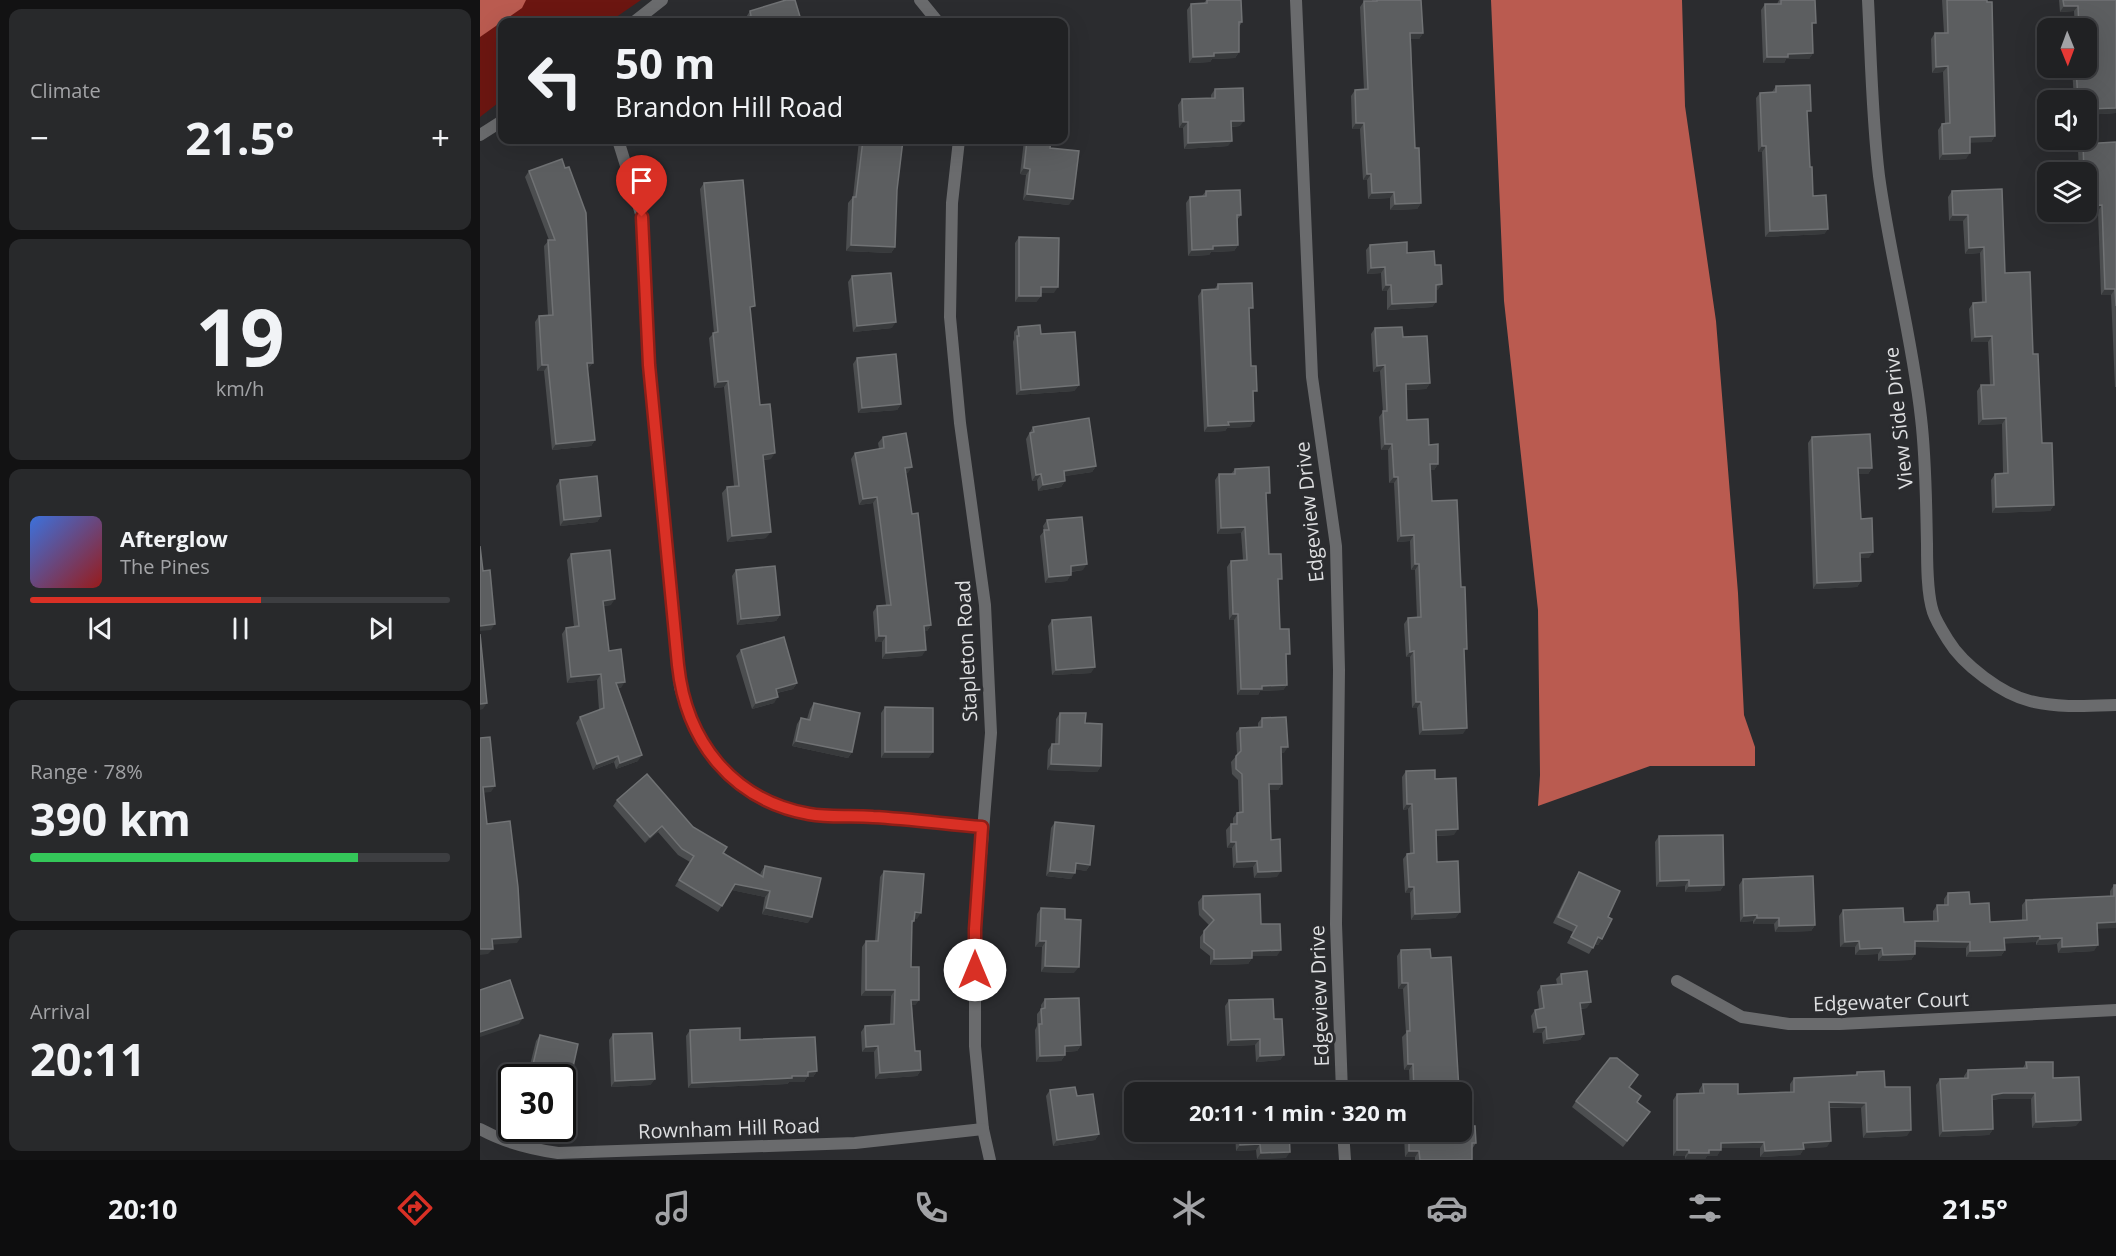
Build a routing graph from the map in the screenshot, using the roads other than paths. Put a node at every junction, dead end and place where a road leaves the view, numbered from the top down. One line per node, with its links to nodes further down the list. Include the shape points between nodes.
1 (662, 0): 5 (street)
2 (920, 0): 6 (street)
3 (1296, 0): 15 (street, Edgeview Drive, via 1312,377 1336,546 1336,924)
4 (1868, 0): 11 (street, View Side Drive, via 1879,177 1922,419 1933,612 1949,642 1973,670 1996,686 2029,701)
5 (639, 18)
6 (935, 18)
7 (498, 124): 8 (street)
8 (480, 135)
9 (619, 144): 12 (street, via 642,217 649,365 680,687 698,735 729,775 761,799 781,806 808,814)
10 (959, 144): 12 (street, Stapleton Road, via 952,203 950,317 985,604 991,733)
11 (2116, 705)
12 (982, 827): 17 (street, Stapleton Road, via 975,929 975,1046)
13 (1677, 981): 14 (street, Edgewater Court, via 1742,1017 1789,1024)
14 (2116, 1010)
15 (1342, 1082)
16 (480, 1129): 17 (street, Rownham Hill Road, via 528,1149 558,1153 855,1143)
17 (983, 1129): 19 (street, Stapleton Road)
18 (1344, 1142): 20 (street)
19 (990, 1160)
20 (1345, 1160)

